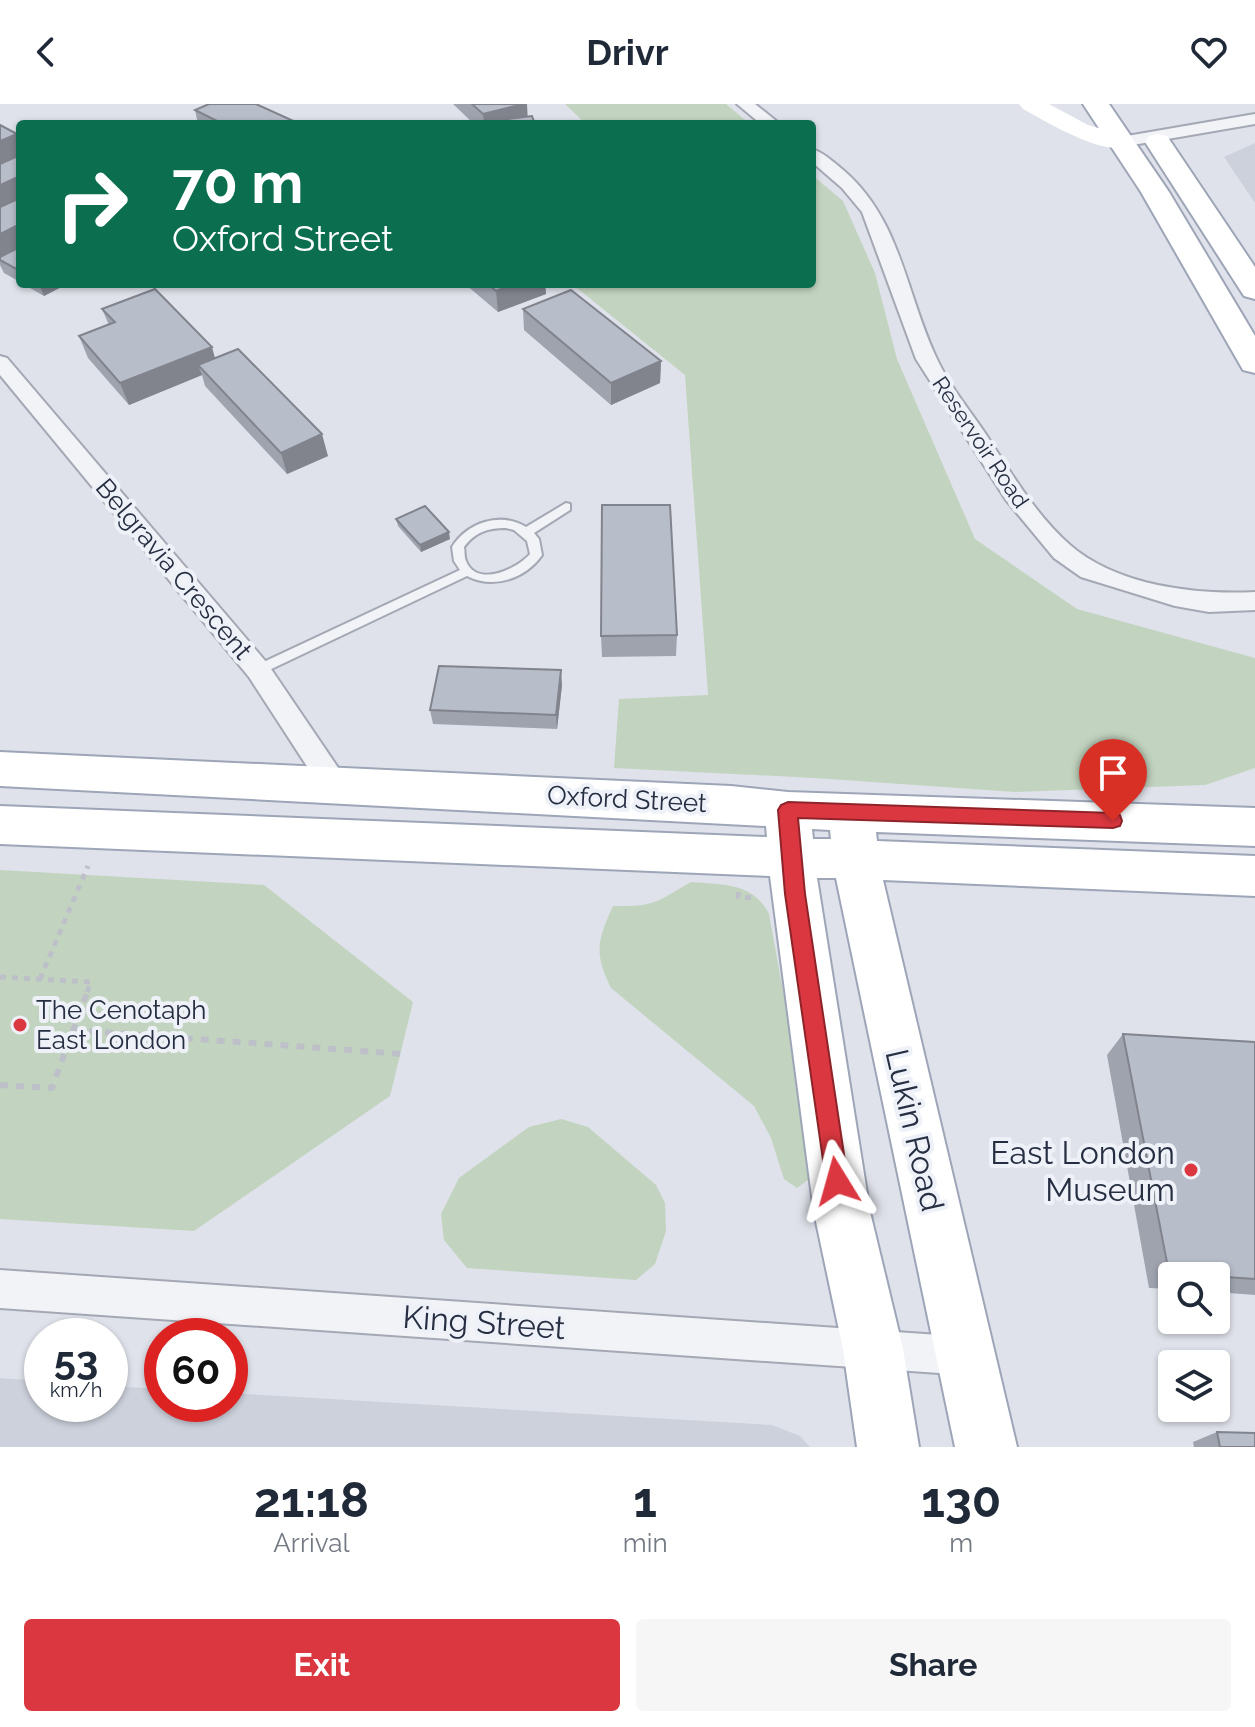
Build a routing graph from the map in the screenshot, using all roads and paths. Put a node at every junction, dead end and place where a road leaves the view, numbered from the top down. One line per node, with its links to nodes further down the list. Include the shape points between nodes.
1 (745, 104): 5 (street)
2 (1031, 104): 7 (street, via 1080,130)
3 (1096, 104): 7 (main road)
4 (1255, 119): 6 (street)
5 (767, 120)
6 (1147, 126): 7 (street); 9 (main road)
7 (1121, 142): 11 (main road)
8 (816, 157): 15 (street, Reservoir Road, via 870,208 926,359 1041,530 1090,571 1115,580 1209,603)
9 (1255, 290)
10 (0, 362): 16 (street, Belgravia Crescent)
11 (1255, 363)
12 (566, 507): 13 (lane)
13 (527, 532): 14 (lane, via 536,555 524,570 502,578); 14 (lane, via 506,524 470,532 457,556)
14 (468, 571): 16 (lane)
15 (1255, 601)
16 (258, 670): 18 (street, Belgravia Crescent)
17 (0, 769): 18 (main road, Oxford Street)
18 (335, 786): 22 (main road, Oxford Street, via 731,804)
19 (0, 825): 21 (main road, Oxford Street)
20 (1255, 827): 23 (main road, Oxford Street)
21 (102, 830): 22 (main road, Oxford Street, via 741,857); 26 (path)
22 (789, 833): 23 (main road, Oxford Street); 31 (main road, via 842,1212)
23 (853, 835): 24 (main road, Oxford Street); 32 (main road, Lukin Road, via 865,916)
24 (1255, 876)
25 (0, 977): 26 (path)
26 (40, 979): 27 (path, via 91,982)
27 (73, 1030): 28 (path); 29 (path, via 52,1088)
28 (403, 1054)
29 (0, 1085)
30 (0, 1289): 31 (street, King Street)
31 (873, 1349): 32 (street, King Street); 33 (main road)
32 (968, 1356): 34 (main road, Lukin Road)
33 (888, 1447)
34 (986, 1447)

